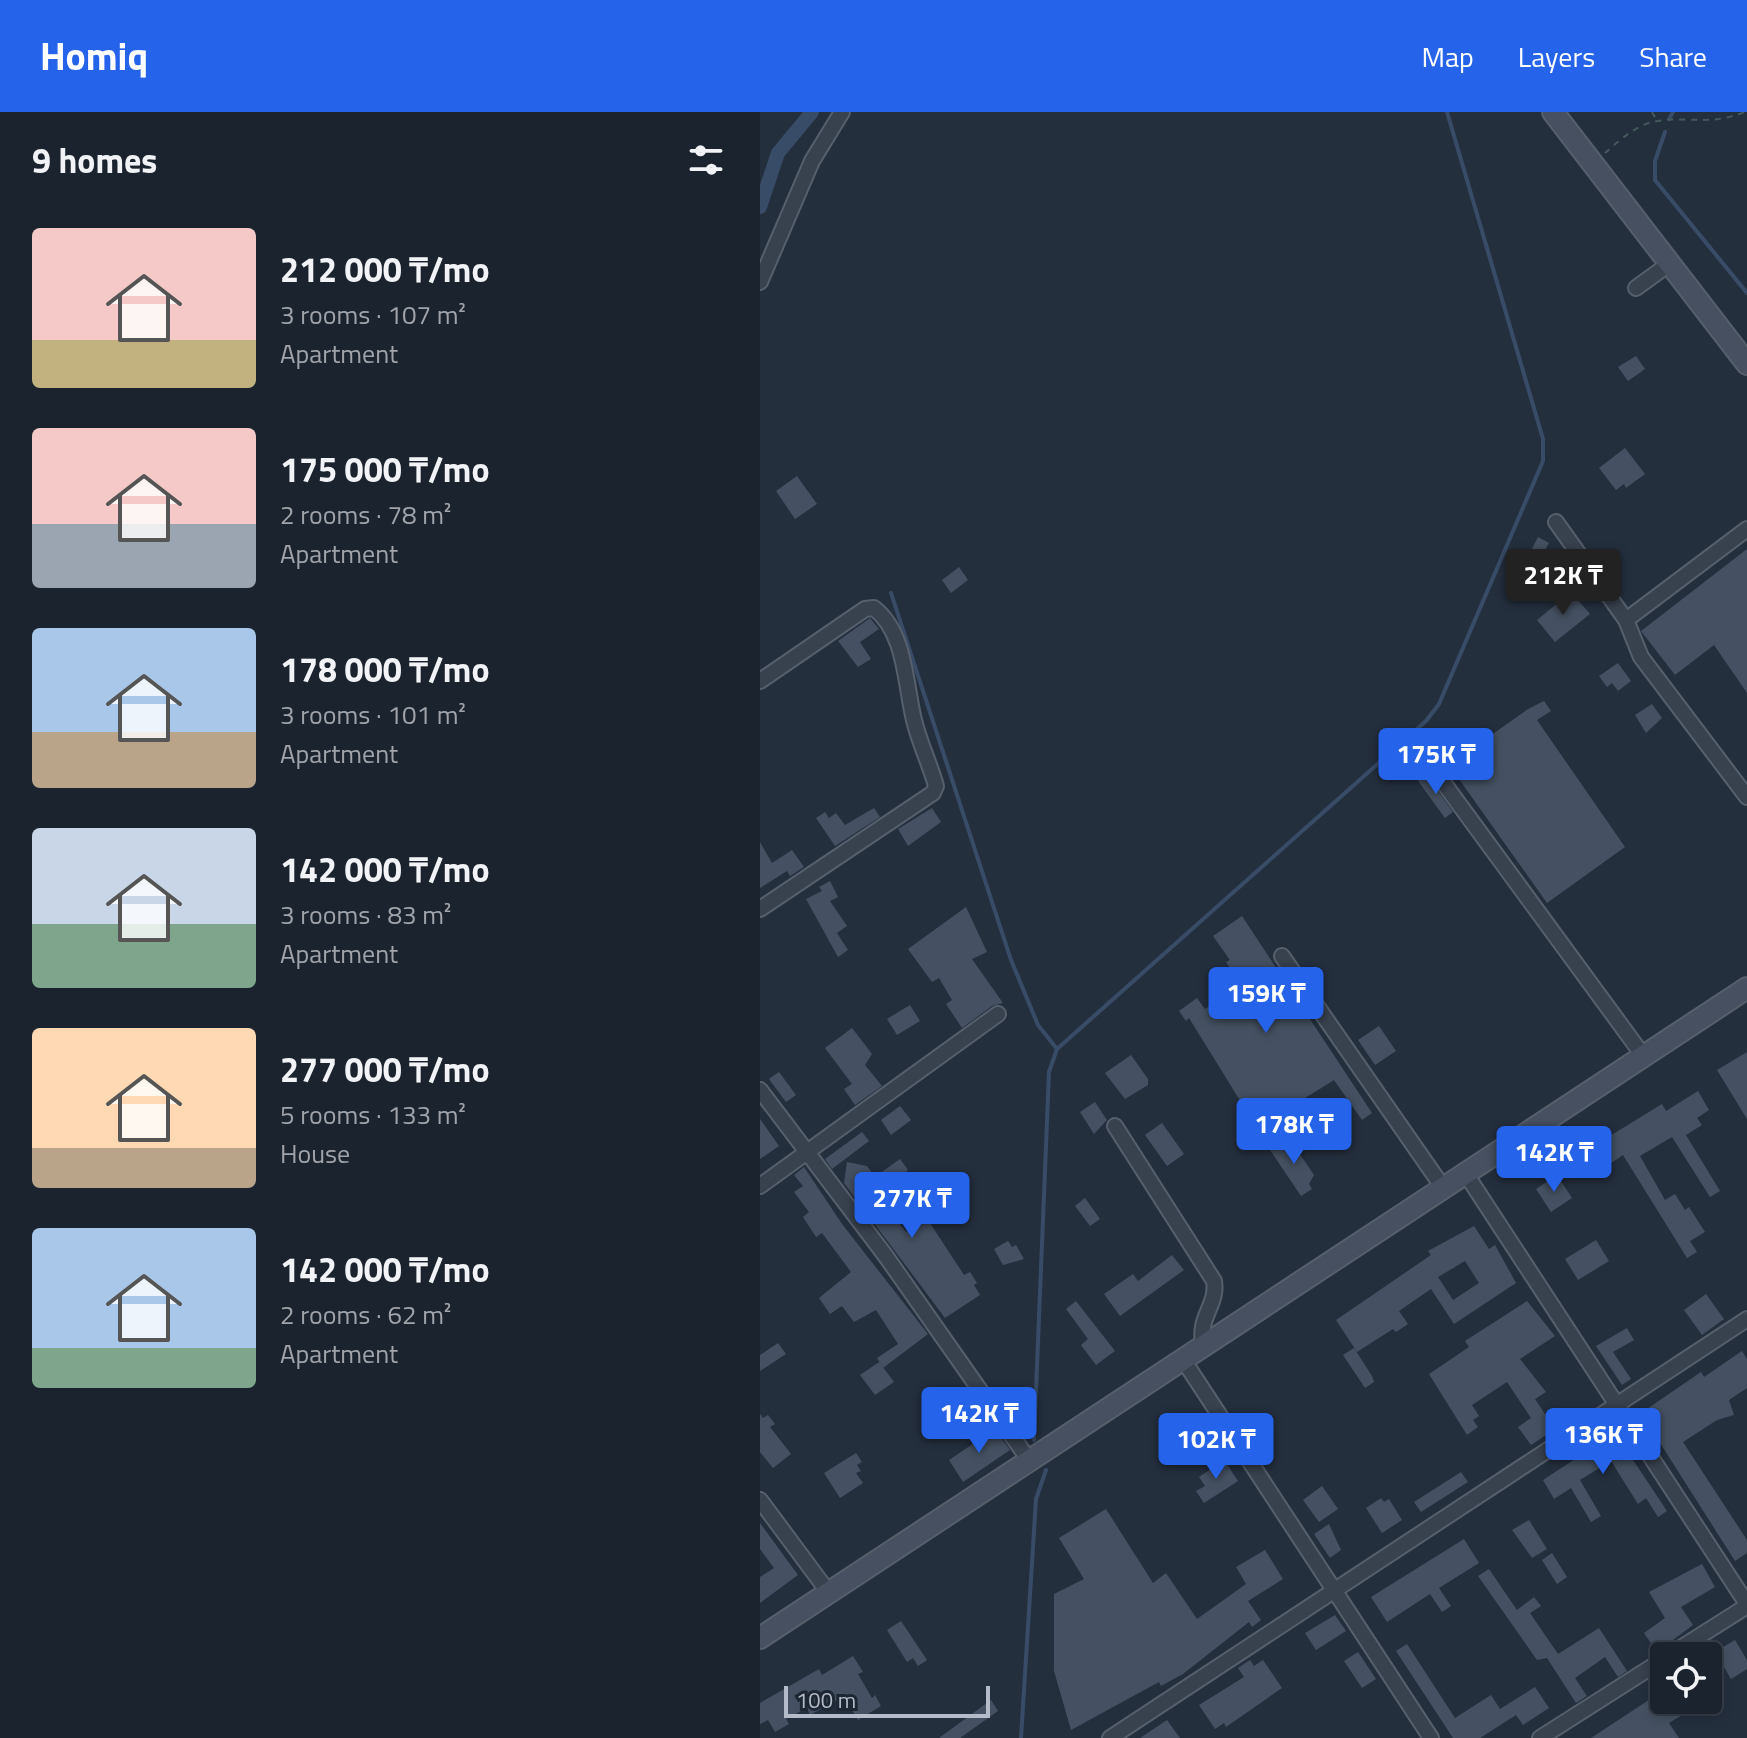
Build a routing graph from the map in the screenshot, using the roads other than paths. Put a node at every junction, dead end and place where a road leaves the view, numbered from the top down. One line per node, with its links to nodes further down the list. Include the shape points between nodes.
1 (842, 112): 4 (street, via 812,161)
2 (1553, 112): 3 (main road)
3 (1669, 264): 5 (street); 6 (main road)
4 (760, 282)
5 (1636, 288)
6 (1747, 364)
7 (1556, 522): 9 (street)
8 (1747, 529): 9 (street)
9 (1626, 620): 12 (street, via 1641,657)
10 (760, 681): 13 (street, via 865,609 874,608 890,627 901,657 914,721 936,786 933,793)
11 (1426, 759): 17 (street)
12 (1747, 797)
13 (760, 909)
14 (1282, 956): 23 (street)
15 (1747, 988): 17 (main road)
16 (998, 1014): 20 (street)
17 (1642, 1054): 21 (main road)
18 (760, 1090): 20 (street)
19 (1115, 1126): 25 (street, via 1214,1281 1215,1295 1201,1321)
20 (806, 1153): 22 (street); 28 (street, via 894,1267)
21 (1464, 1171): 23 (main road); 27 (street)
22 (760, 1186)
23 (1442, 1186): 25 (main road)
24 (1747, 1319): 27 (street)
25 (1203, 1344): 26 (main road)
26 (1182, 1358): 28 (main road); 30 (street)
27 (1617, 1404): 30 (street); 32 (street)
28 (1029, 1460): 31 (main road)
29 (760, 1500): 31 (street)
30 (1333, 1590): 36 (street); 37 (street)
31 (829, 1593): 33 (main road)
32 (1747, 1605): 34 (street)
33 (760, 1638)
34 (1689, 1642)
35 (1650, 1667): 38 (street)
36 (1110, 1738)
37 (1431, 1738)
38 (1540, 1738)

